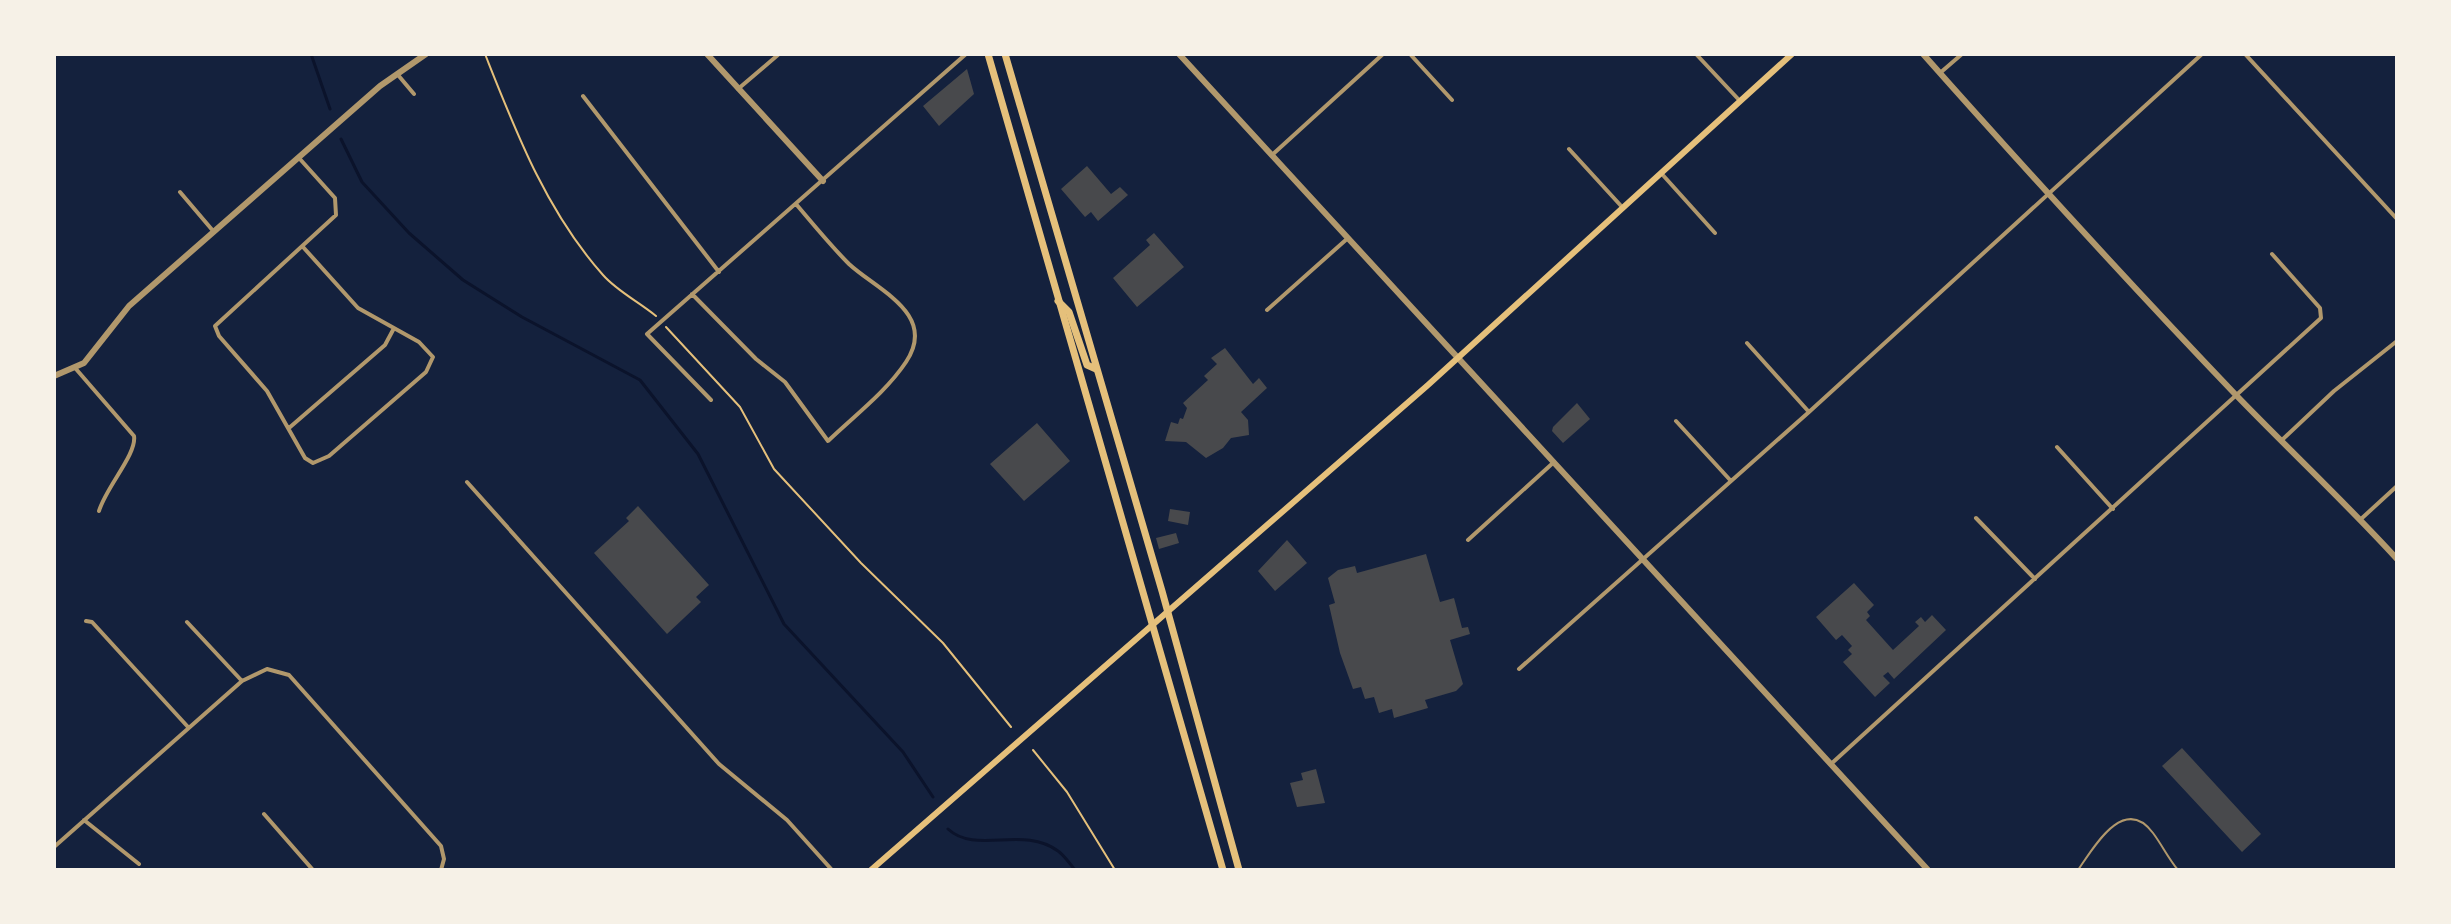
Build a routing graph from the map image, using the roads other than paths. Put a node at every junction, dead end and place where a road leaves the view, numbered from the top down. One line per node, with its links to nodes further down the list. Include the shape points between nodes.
1 (426, 54): 16 (street)
2 (707, 54): 18 (street)
3 (779, 54): 18 (street)
4 (966, 54): 27 (street)
5 (988, 54): 40 (main road)
6 (1005, 54): 47 (main road)
7 (1179, 54): 24 (street)
8 (1383, 54): 24 (street)
9 (1410, 54): 21 (street)
10 (1696, 54): 22 (street)
11 (1792, 54): 22 (main road)
12 (1923, 54): 17 (street)
13 (1962, 54): 17 (street)
14 (2202, 54): 29 (street)
15 (2245, 54): 32 (street)
16 (396, 73): 19 (street); 25 (street)
17 (1940, 73): 29 (street)
18 (738, 89): 27 (street)
19 (414, 94)
20 (583, 96): 38 (street)
21 (1452, 100)
22 (1740, 101): 26 (main road)
23 (1569, 149): 31 (street)
24 (1272, 155): 35 (street)
25 (299, 158): 33 (street); 36 (street, via 337,207 330,223)
26 (1661, 173): 31 (main road); 34 (street)
27 (823, 181): 30 (street)
28 (180, 192): 33 (street)
29 (2048, 194): 49 (street); 51 (street)
30 (796, 204): 38 (street); 39 (street, via 848,263 903,306 913,322 915,341 907,360 828,441 785,382)
31 (1623, 208): 45 (main road)
32 (2397, 219)
33 (214, 232): 46 (street, via 120,315 92,356)
34 (1715, 233)
35 (1348, 238): 41 (street); 45 (street)
36 (303, 247): 42 (street, via 358,308); 53 (street, via 215,326)
37 (2272, 254): 49 (street, via 2320,308 2321,318)
38 (719, 272): 39 (street)
39 (692, 294): 50 (street, via 647,334)
40 (1057, 300): 47 (main road, via 1069,312 1087,365); 71 (main road)
41 (1267, 310)
42 (393, 330): 53 (street, via 385,345); 53 (street, via 429,349 433,363 319,462 309,461)
43 (2397, 341): 54 (street)
44 (1747, 343): 51 (street)
45 (1459, 358): 56 (street); 68 (main road)
46 (76, 369): 48 (street); 61 (street, via 134,436 135,448 108,486)
47 (1096, 369): 68 (main road)
48 (54, 376)
49 (2236, 395): 54 (street); 60 (street)
50 (711, 400)
51 (1809, 412): 57 (street)
52 (1676, 421): 57 (street)
53 (289, 428)
54 (2282, 440): 63 (street)
55 (2057, 447): 60 (street)
56 (1554, 462): 64 (street); 65 (street)
57 (1731, 481): 65 (street)
58 (467, 482): 82 (street, via 719,764 787,820)
59 (2397, 486): 63 (street)
60 (2113, 509): 67 (street)
61 (99, 511)
62 (1976, 518): 67 (street)
63 (2361, 519): 66 (street)
64 (1468, 540)
65 (1643, 559): 72 (street); 75 (street)
66 (2397, 559)
67 (2035, 579): 75 (street)
68 (1167, 613): 71 (main road); 85 (main road)
69 (86, 621): 74 (street)
70 (187, 622): 73 (street)
71 (1152, 625): 83 (main road); 84 (main road)
72 (1519, 669)
73 (242, 681): 74 (street); 81 (street, via 267,669 289,675 441,846)
74 (188, 727): 77 (street)
75 (1830, 765): 86 (street)
76 (264, 814): 80 (street)
77 (84, 820): 78 (street); 79 (street)
78 (54, 847)
79 (139, 864)
80 (313, 870)
81 (441, 870)
82 (832, 870)
83 (871, 870)
84 (1223, 870)
85 (1239, 870)
86 (1928, 870)
87 (2078, 870): 88 (lane, via 2111,826 2132,819 2151,830)
88 (2178, 870)

